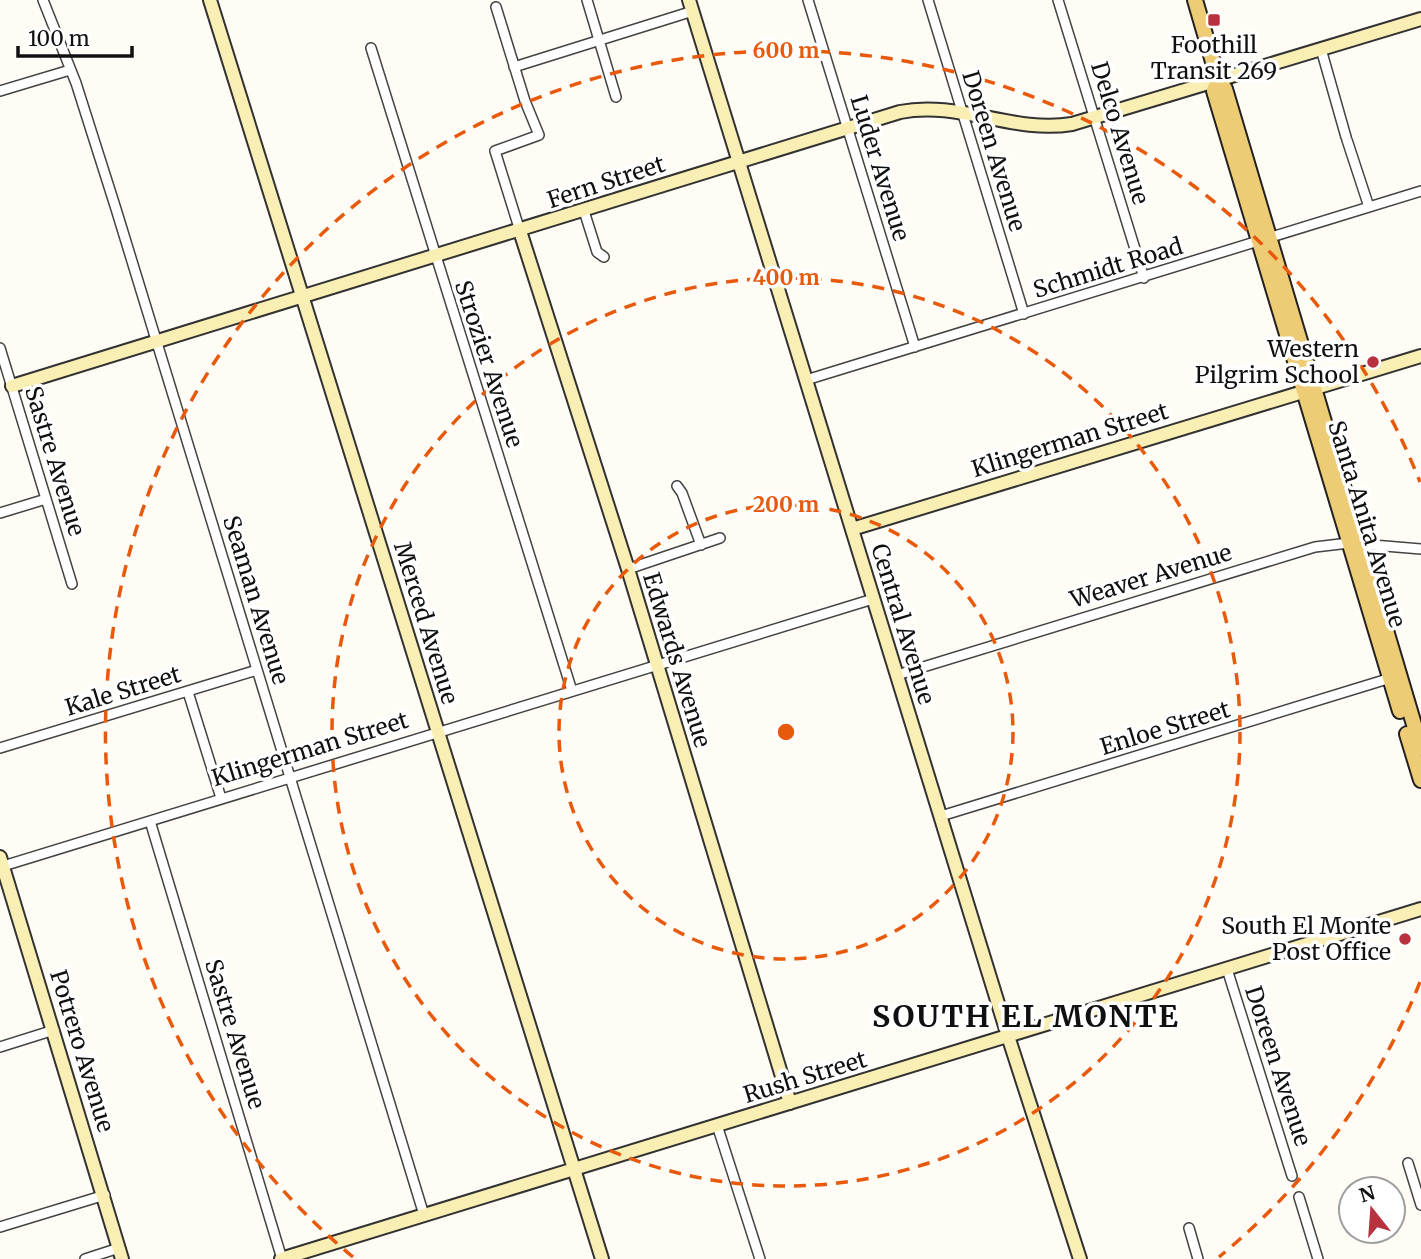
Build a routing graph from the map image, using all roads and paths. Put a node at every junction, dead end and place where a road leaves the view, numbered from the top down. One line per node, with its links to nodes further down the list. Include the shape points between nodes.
1 (43, 0): 15 (street, Seaman Avenue)
2 (210, 0): 31 (street, Merced Avenue)
3 (587, 0): 11 (street)
4 (808, 0): 21 (street, Luder Avenue)
5 (928, 0): 19 (street, Doreen Avenue)
6 (1058, 0): 20 (street, Delco Avenue)
7 (1195, 0): 16 (main road, Santa Anita Avenue)
8 (691, 6): 11 (street); 22 (street, Central Avenue)
9 (496, 7): 14 (street)
10 (1421, 19): 13 (street, Fern Street)
11 (599, 41): 14 (street); 18 (street)
12 (371, 48): 28 (street, Strozier Avenue)
13 (1321, 49): 16 (street, Fern Street); 24 (street)
14 (514, 67): 26 (street, via 539,135 495,151)
15 (71, 70): 17 (street); 33 (street, Seaman Avenue)
16 (1218, 79): 20 (street, Fern Street); 27 (main road, Santa Anita Avenue, via 1214,91)
17 (0, 91)
18 (617, 97)
19 (962, 112): 20 (street, Fern Street, via 1034,127); 21 (street, Fern Street, via 921,108); 32 (street, Doreen Avenue)
20 (1094, 117): 30 (street, Delco Avenue)
21 (848, 128): 22 (street, Fern Street); 34 (street, Luder Avenue)
22 (739, 162): 25 (street, Fern Street); 37 (street, Central Avenue)
23 (1421, 191): 24 (street, Schmidt Road)
24 (1368, 207): 27 (street, Schmidt Road)
25 (584, 211): 26 (street, Fern Street); 29 (street, via 597,253)
26 (520, 231): 28 (street, Fern Street); 48 (street, Edwards Avenue)
27 (1264, 240): 30 (street, Schmidt Road); 39 (main road, Santa Anita Avenue)
28 (434, 257): 31 (street, Fern Street); 55 (street, Strozier Avenue)
29 (604, 257)
30 (1144, 278): 32 (street, Schmidt Road)
31 (303, 297): 33 (street, Fern Street); 57 (street, Merced Avenue)
32 (1024, 314): 34 (street, Schmidt Road)
33 (156, 342): 38 (street, Fern Street); 52 (street, Seaman Avenue)
34 (915, 347): 37 (street, Schmidt Road)
35 (0, 348): 38 (street, Sastre Avenue)
36 (1421, 357): 39 (street, Klingerman Street)
37 (806, 380): 43 (street, Central Avenue)
38 (12, 386): 41 (street, Sastre Avenue)
39 (1308, 388): 43 (street, Klingerman Street); 45 (main road, Santa Anita Avenue)
40 (677, 486): 46 (street)
41 (46, 499): 42 (street); 49 (street, Sastre Avenue)
42 (0, 513)
43 (852, 529): 50 (street, Central Avenue)
44 (720, 538): 46 (street)
45 (1355, 544): 47 (street, Weaver Avenue); 53 (street, Weaver Avenue, via 1294,552); 54 (main road, Santa Anita Avenue)
46 (701, 545): 48 (street)
47 (1421, 549)
48 (628, 569): 51 (street, Edwards Avenue)
49 (72, 584)
50 (873, 599): 51 (street, Klingerman Street); 53 (street, Central Avenue)
51 (657, 666): 55 (street, Klingerman Street); 71 (street, Edwards Avenue)
52 (257, 670): 56 (street, Kale Street); 60 (street, Seaman Avenue)
53 (897, 676): 63 (street, Central Avenue)
54 (1395, 677): 58 (main road, Santa Anita Avenue); 61 (main road, Santa Anita Avenue); 63 (street, Enloe Street)
55 (572, 691): 57 (street, Klingerman Street)
56 (188, 692): 59 (street, Kale Street); 62 (street)
57 (437, 733): 60 (street, Klingerman Street); 74 (street, Merced Avenue)
58 (1421, 747)
59 (0, 748)
60 (292, 777): 62 (street, Klingerman Street); 79 (street, Seaman Avenue)
61 (1421, 780)
62 (221, 798): 64 (street, Klingerman Street)
63 (941, 816): 69 (street, Central Avenue)
64 (150, 821): 65 (street, Klingerman Street); 84 (street, Sastre Avenue)
65 (1, 863): 68 (street, Potrero Avenue)
66 (1421, 909): 67 (street, Rush Street)
67 (1227, 969): 69 (street, Rush Street); 75 (street, Doreen Avenue)
68 (54, 1030): 70 (street); 76 (street, Potrero Avenue)
69 (1008, 1035): 71 (street, Rush Street); 87 (street, Central Avenue)
70 (0, 1047)
71 (790, 1103): 72 (street, Rush Street)
72 (717, 1125): 74 (street, Rush Street); 86 (street)
73 (1408, 1163): 78 (street)
74 (574, 1169): 79 (street, Rush Street); 85 (street, Merced Avenue)
75 (1292, 1176)
76 (105, 1195): 80 (street); 82 (street, Potrero Avenue)
77 (1299, 1197): 89 (street)
78 (1421, 1205)
79 (424, 1215): 84 (street, Rush Street)
80 (0, 1227)
81 (1189, 1228): 88 (street)
82 (120, 1254): 83 (street)
83 (85, 1259)
84 (281, 1259)
85 (601, 1259)
86 (760, 1259)
87 (1080, 1259)
88 (1198, 1259)
89 (1318, 1259)

